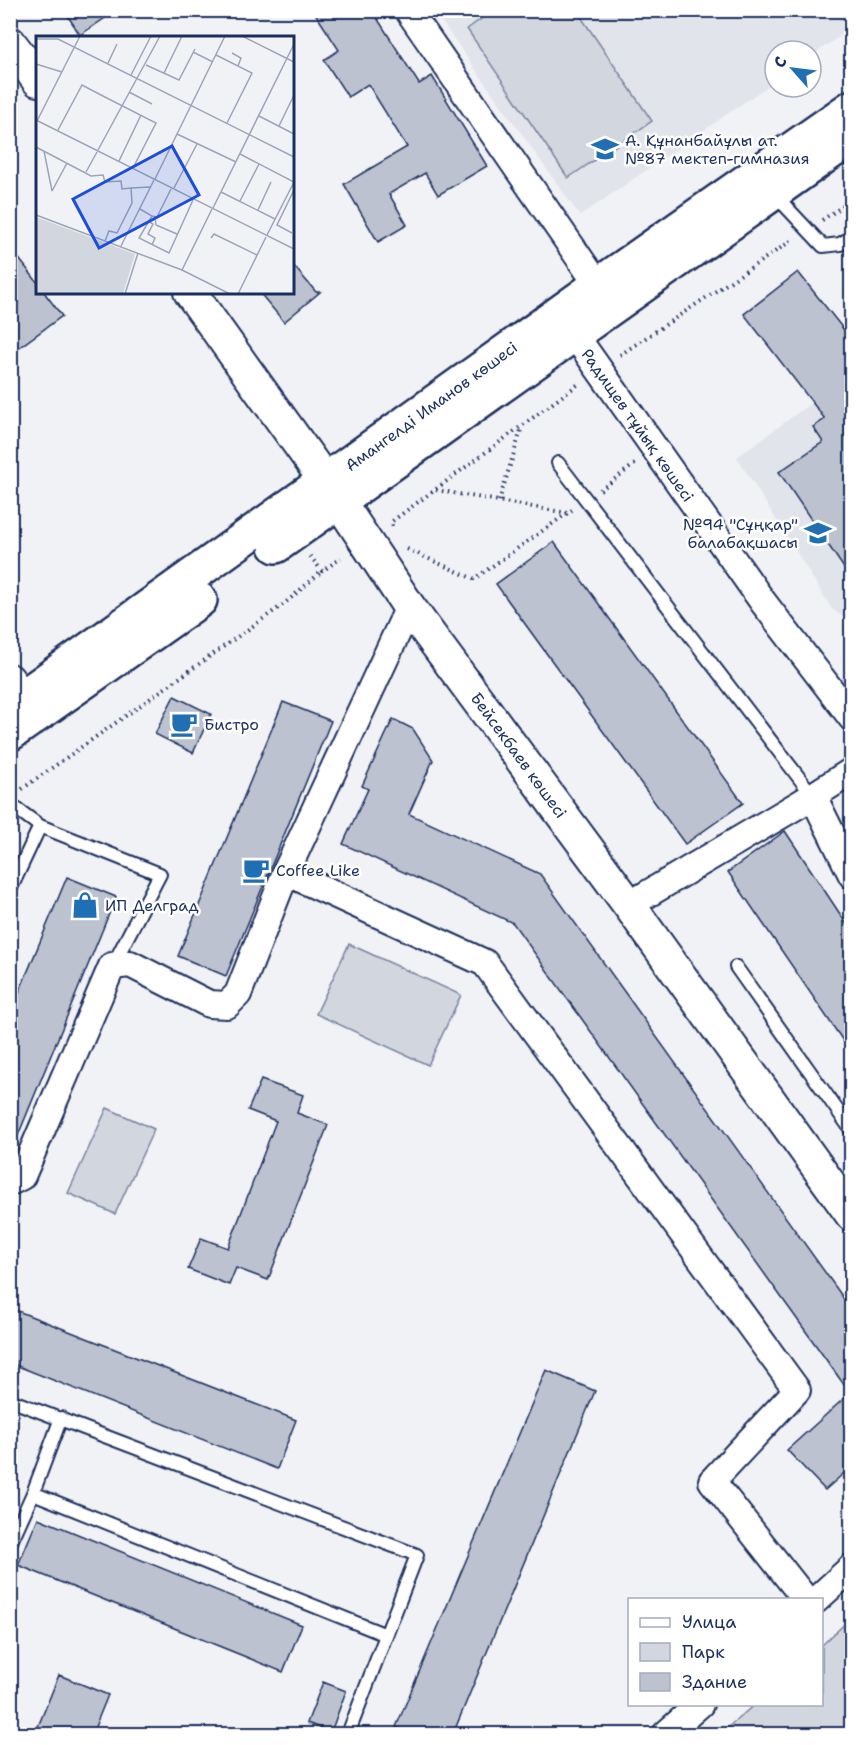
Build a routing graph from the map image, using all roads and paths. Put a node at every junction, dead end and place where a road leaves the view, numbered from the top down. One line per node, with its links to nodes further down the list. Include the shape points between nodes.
1 (408, 10): 10 (street)
2 (10, 43): 3 (street)
3 (36, 77)
4 (852, 107): 10 (main road, Амангелді Иманов көшесі)
5 (852, 137): 6 (main road, Амангелді Иманов көшесі)
6 (773, 192): 8 (lane); 12 (main road, Амангелді Иманов көшесі)
7 (852, 200): 8 (path)
8 (808, 229): 9 (lane, via 823,246 840,244); 13 (path)
9 (852, 237)
10 (598, 285): 18 (main road, Амангелді Иманов көшесі)
11 (191, 294): 18 (street, Бейсекбаев көшесі)
12 (574, 334): 13 (street, Радищев тұйық көшесі); 18 (main road, Амангелді Иманов көшесі)
13 (599, 369): 14 (path); 15 (street, Радищев тұйық көшесі)
14 (522, 426): 17 (path); 20 (path)
15 (655, 449): 19 (path); 27 (street, Радищев тұйық көшесі, via 763,602)
16 (558, 463): 19 (lane)
17 (435, 490): 20 (path); 22 (path, via 391,522)
18 (332, 492): 25 (street, Бейсекбаев көшесі); 26 (main road, Амангелді Иманов көшесі); 28 (main road, Амангелді Иманов көшесі)
19 (586, 500): 21 (path); 31 (lane)
20 (498, 501): 21 (path)
21 (567, 513): 23 (path, via 474,579)
22 (394, 530)
23 (402, 546)
24 (322, 571): 30 (path, via 284,604)
25 (409, 607): 34 (street); 37 (street, Бейсекбаев көшесі)
26 (15, 693)
27 (852, 718)
28 (10, 734)
29 (852, 771): 31 (street)
30 (20, 790)
31 (813, 796): 35 (street); 37 (street)
32 (10, 804): 33 (lane)
33 (40, 826): 36 (lane); 38 (lane, via 160,874)
34 (286, 872): 38 (street, via 238,994 227,1005 209,1004 130,964); 48 (street, via 485,963 797,1390 712,1481)
35 (852, 875)
36 (10, 890)
37 (629, 905): 42 (street, Бейсекбаев көшесі)
38 (112, 966): 41 (street, via 22,1176)
39 (736, 967): 40 (lane)
40 (852, 1131)
41 (10, 1182)
42 (852, 1215)
43 (10, 1400): 44 (lane)
44 (61, 1418): 45 (lane); 50 (lane, via 417,1555)
45 (33, 1493): 46 (lane); 50 (lane)
46 (10, 1544)
47 (852, 1567): 49 (street)
48 (805, 1598)
49 (817, 1598)
50 (386, 1635): 52 (lane)
51 (698, 1706): 53 (street)
52 (348, 1734)
53 (666, 1734)

